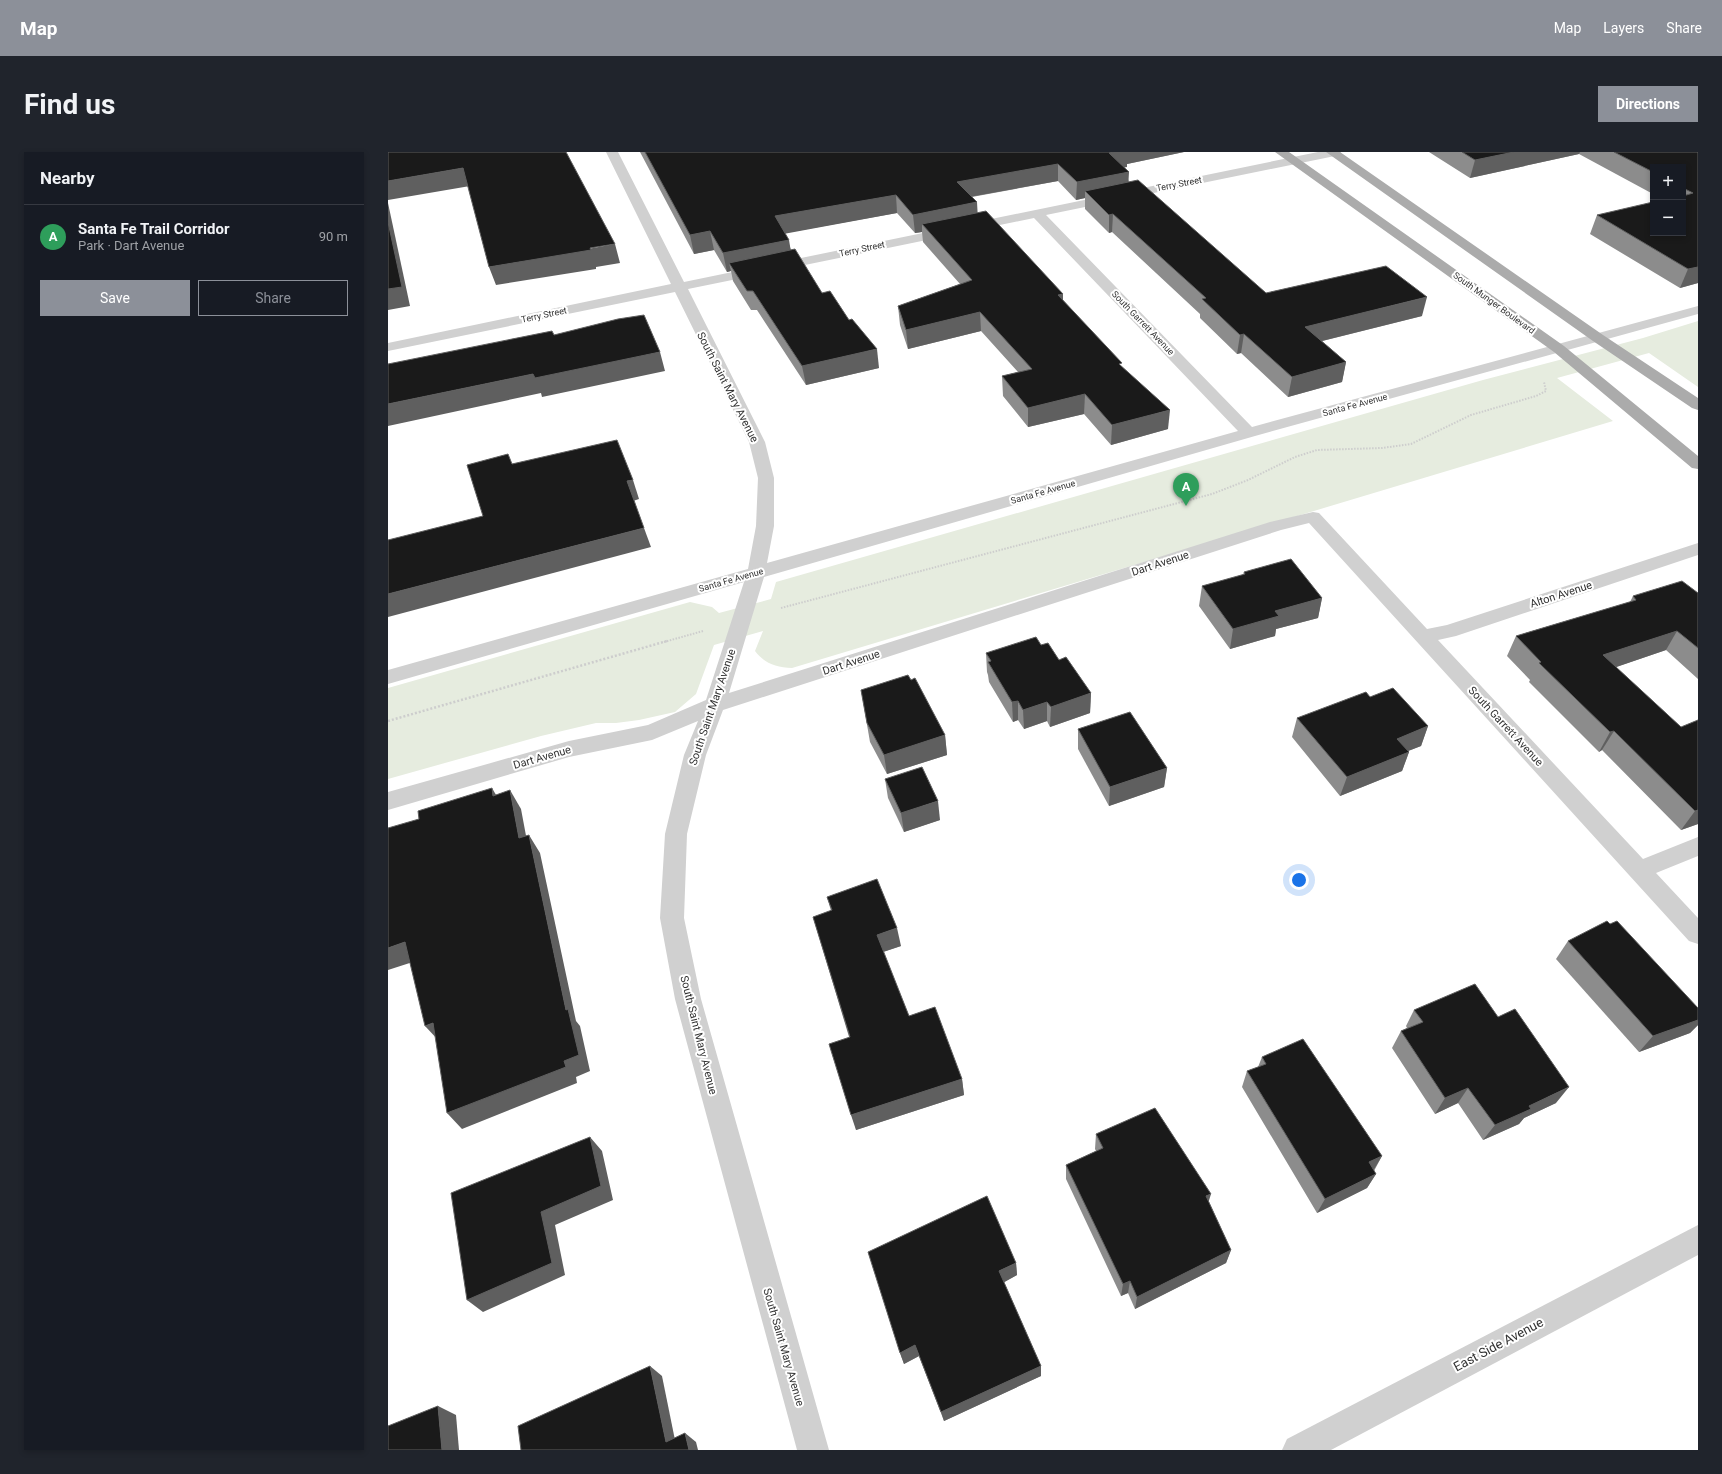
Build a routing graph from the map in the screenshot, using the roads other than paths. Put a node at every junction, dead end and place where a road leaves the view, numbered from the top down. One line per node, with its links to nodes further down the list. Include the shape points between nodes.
1 (612, 152): 6 (street, South Saint Mary Avenue)
2 (1282, 152): 4 (main road, South Munger Boulevard)
3 (1333, 152): 4 (street, Terry Street); 8 (main road)
4 (1294, 161): 5 (street, Terry Street); 10 (main road, South Munger Boulevard)
5 (1036, 213): 6 (street, Terry Street); 12 (street, South Garrett Avenue)
6 (678, 287): 9 (street, Terry Street); 16 (street, South Saint Mary Avenue, via 757,442 766,478 765,526)
7 (1698, 310): 8 (street, Santa Fe Avenue)
8 (1598, 338): 10 (street, Santa Fe Avenue); 11 (main road)
9 (388, 347)
10 (1559, 349): 12 (street, Santa Fe Avenue); 13 (main road, South Munger Boulevard)
11 (1698, 405)
12 (1249, 434): 16 (street, Santa Fe Avenue)
13 (1698, 464)
14 (1313, 517): 17 (street, South Garrett Avenue); 19 (street, Dart Avenue, via 1276,526)
15 (1694, 554): 17 (street, Alton Avenue, via 1449,631)
16 (756, 572): 18 (street, Santa Fe Avenue); 19 (street, South Saint Mary Avenue)
17 (1423, 636): 22 (street, South Garrett Avenue)
18 (388, 676)
19 (714, 705): 20 (street, Dart Avenue, via 652,732 569,749); 25 (street, South Saint Mary Avenue, via 695,755 676,834 672,918 688,999)
20 (388, 801)
21 (1698, 846): 22 (street)
22 (1640, 870): 23 (street, South Garrett Avenue)
23 (1698, 934)
24 (1698, 1239): 26 (street, East Side Avenue)
25 (813, 1450)
26 (1298, 1450)

